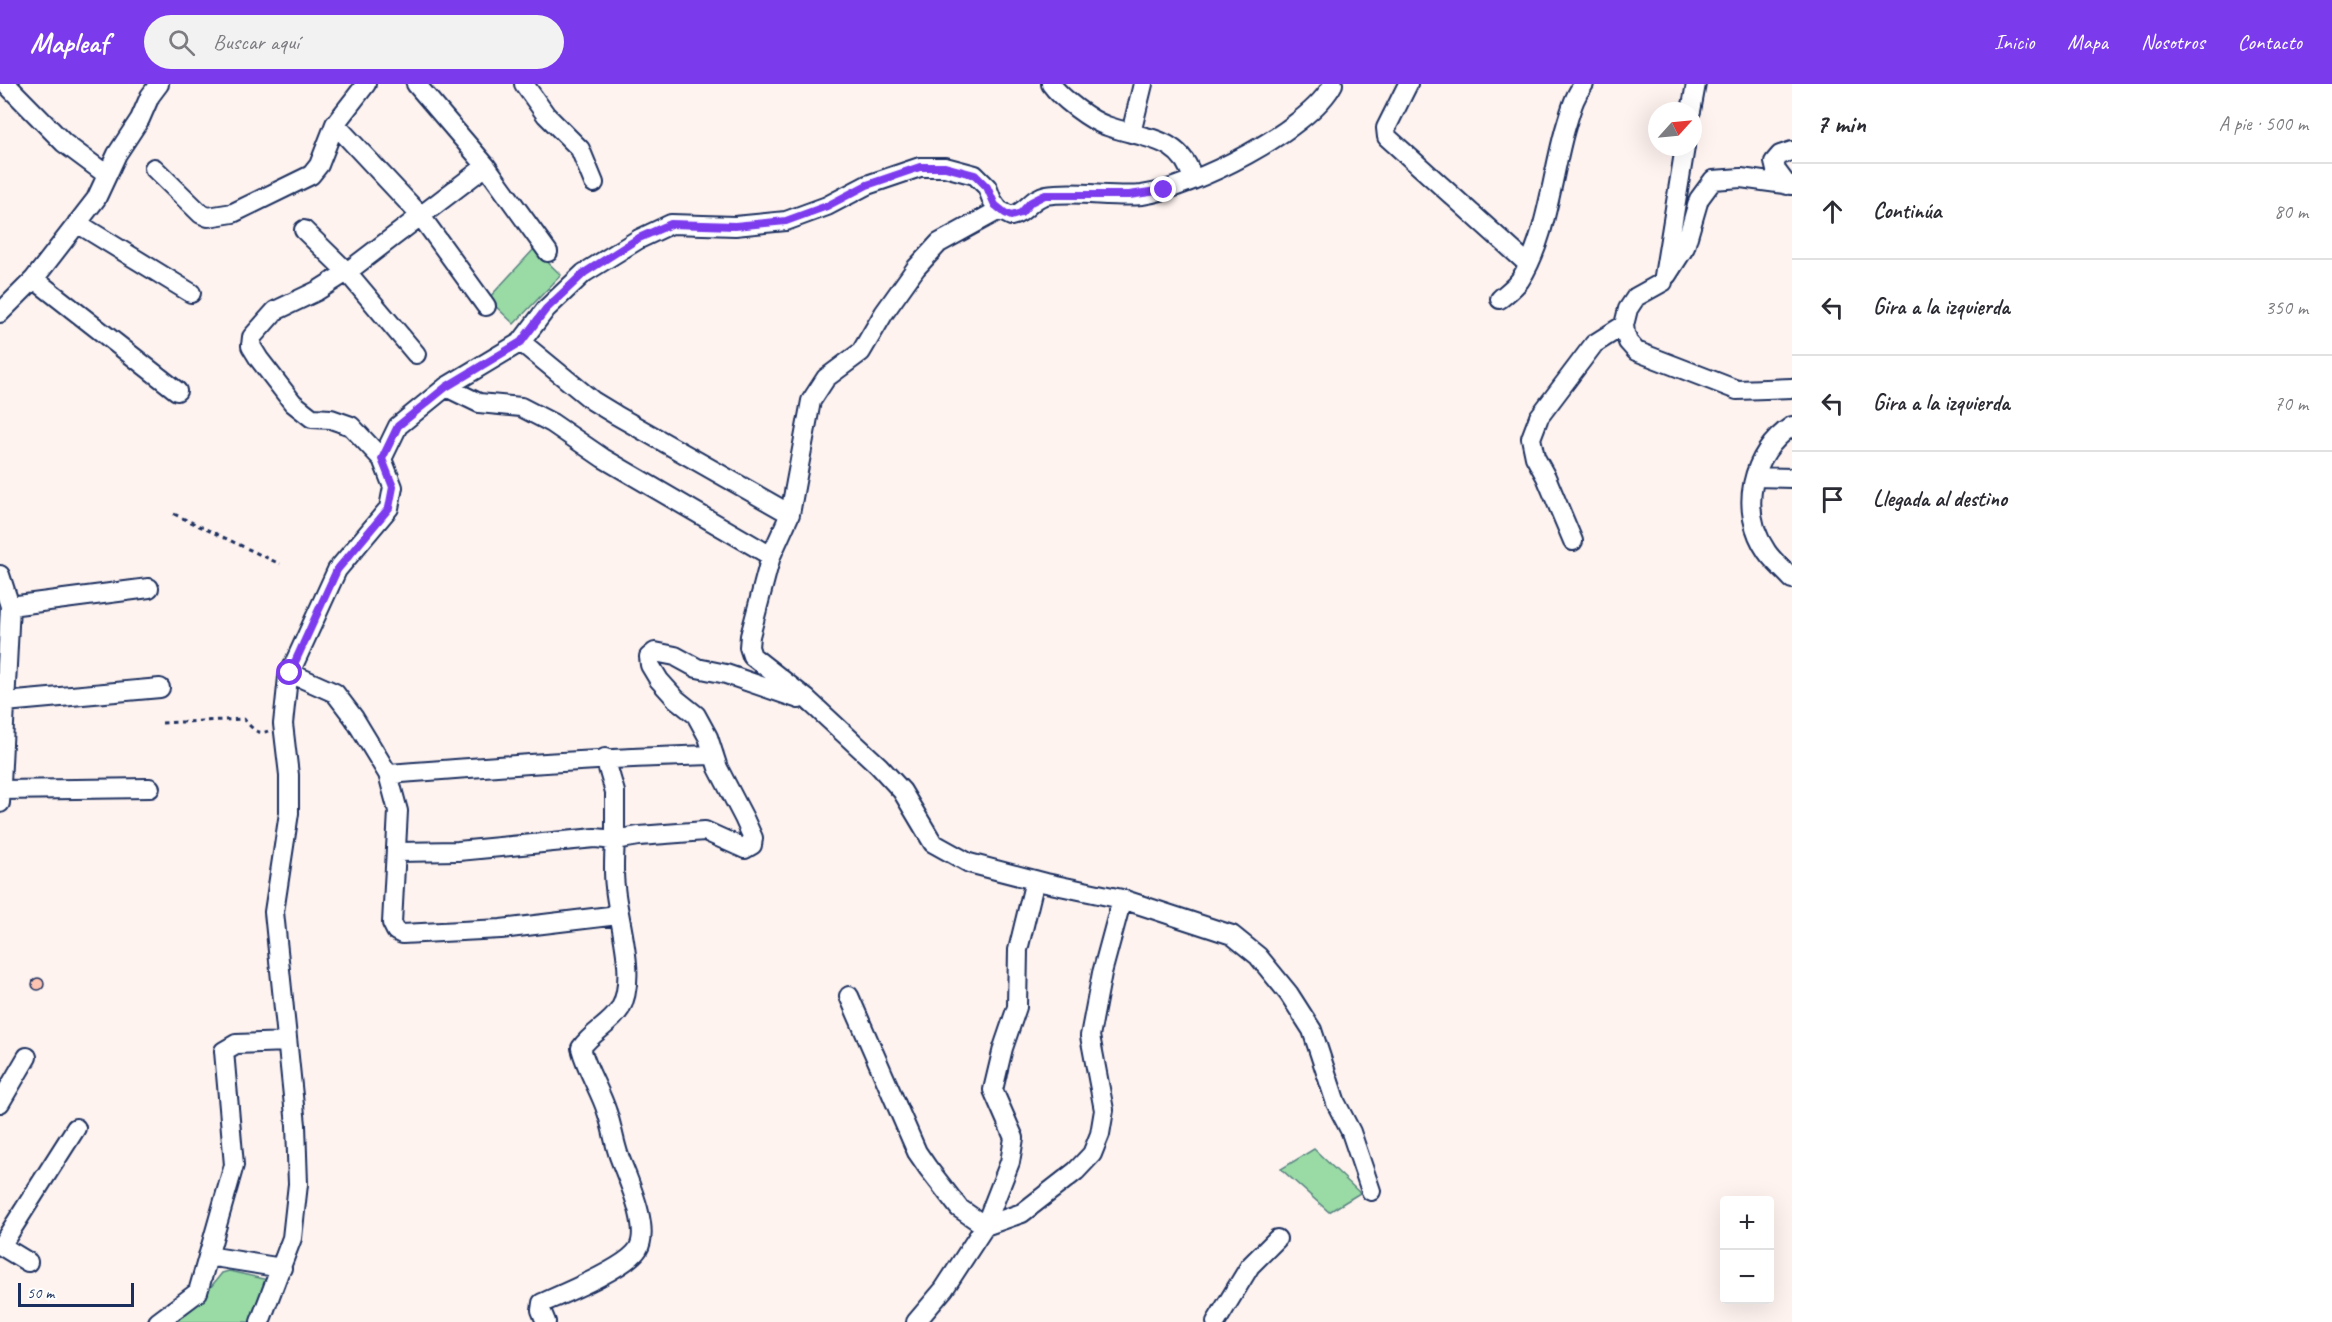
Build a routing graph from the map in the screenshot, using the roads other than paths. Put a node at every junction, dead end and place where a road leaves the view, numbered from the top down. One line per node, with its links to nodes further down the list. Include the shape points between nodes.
1 (6, 84): 19 (street, via 64,143)
2 (159, 84): 19 (street)
3 (366, 84): 13 (street)
4 (416, 84): 17 (street)
5 (524, 84): 21 (street, via 546,115 580,150)
6 (1051, 84): 14 (street, via 1104,126)
7 (1143, 84): 14 (street)
8 (1333, 84): 20 (street, via 1313,111 1290,129)
9 (1408, 84): 28 (street, via 1386,128 1387,137)
10 (1584, 84): 28 (street, via 1576,94)
11 (1696, 84): 12 (street)
12 (1693, 102)
13 (335, 124): 18 (street, via 311,175 233,213 215,217 201,214); 24 (street)
14 (1131, 133): 20 (street, via 1168,144 1184,158)
15 (1792, 151): 22 (street, via 1774,162)
16 (1684, 156): 31 (street)
17 (486, 166): 24 (street); 27 (street)
18 (154, 168)
19 (107, 175): 25 (street, via 96,199)
20 (1192, 180): 23 (street, via 1141,195 1045,195 1016,215)
21 (594, 183)
22 (1789, 185): 31 (street, via 1741,178 1713,180 1699,199 1685,247)
23 (999, 210): 37 (street, via 987,187 975,175 945,167 920,167 867,185 786,221 735,226 671,224 639,238 584,273 546,309); 46 (street, via 939,243 916,268 861,352 826,378 811,401)
24 (420, 215): 29 (street); 34 (street)
25 (77, 223): 30 (street); 32 (street)
26 (304, 230): 29 (street)
27 (548, 252)
28 (1528, 264): 33 (street, via 1519,282)
29 (347, 272): 38 (street); 43 (street, via 275,311 252,337 251,346 293,403 312,418 351,426)
30 (34, 279): 35 (street); 41 (street)
31 (1663, 282): 36 (street, via 1636,297)
32 (190, 292)
33 (1500, 299)
34 (486, 306)
35 (0, 313)
36 (1624, 325): 40 (street, via 1628,342 1641,354 1737,390); 47 (street, via 1594,345 1539,417 1531,438 1535,457)
37 (521, 342): 39 (street); 46 (street, via 616,416)
38 (416, 354)
39 (446, 387): 43 (street, via 398,426); 48 (street, via 479,403 521,407 552,423 603,458)
40 (1792, 388)
41 (177, 391)
42 (1792, 426): 44 (street, via 1769,447)
43 (382, 459): 53 (street, via 393,487 389,508 337,570)
44 (1755, 477): 45 (street); 50 (street, via 1751,507 1756,530 1767,552)
45 (1792, 478)
46 (790, 514): 48 (street)
47 (1573, 541)
48 (771, 556): 55 (street, via 749,647 752,656)
49 (0, 575): 52 (street)
50 (1792, 579)
51 (149, 588): 52 (street)
52 (10, 606): 56 (street)
53 (290, 673): 59 (street, via 335,693); 69 (street, via 283,724 289,813 274,912)
54 (160, 688): 56 (street)
55 (807, 699): 57 (street, via 796,699 656,652 649,657 658,680 696,715); 65 (street, via 902,791 933,843 969,863)
56 (5, 702): 61 (street)
57 (714, 755): 58 (street); 63 (street, via 753,838 752,845 745,849 705,831)
58 (605, 758): 59 (street); 63 (street, via 615,792)
59 (388, 774): 64 (street, via 398,811)
60 (150, 788): 61 (street)
61 (1, 790): 62 (street)
62 (0, 804)
63 (615, 840): 64 (street, via 595,838 458,852); 67 (street)
64 (397, 852): 67 (street, via 392,923 402,934 501,929)
65 (1035, 880): 66 (street); 74 (street, via 1018,950 1017,1007 993,1090 1014,1137 1010,1162)
66 (1122, 899): 73 (street, via 1232,935 1258,956 1312,1030); 74 (street, via 1090,1036 1104,1110 1092,1154 1022,1213)
67 (618, 915): 82 (street, via 627,968 627,995 608,1025 581,1048 636,1197 642,1240 637,1251 605,1274 542,1303 540,1310)
68 (849, 996): 74 (street, via 917,1152 959,1208)
69 (287, 1042): 77 (street, via 236,1044 224,1051 234,1165); 79 (street, via 296,1125 297,1185 292,1238)
70 (27, 1057): 71 (street)
71 (0, 1103)
72 (76, 1128): 76 (street)
73 (1371, 1191)
74 (985, 1226): 83 (street, via 944,1289)
75 (1278, 1239): 84 (street, via 1250,1266)
76 (1, 1246): 78 (street)
77 (208, 1256): 79 (street); 80 (street, via 198,1292)
78 (28, 1262)
79 (282, 1268): 81 (street)
80 (158, 1322)
81 (260, 1322)
82 (546, 1322)
83 (916, 1322)
84 (1216, 1322)

